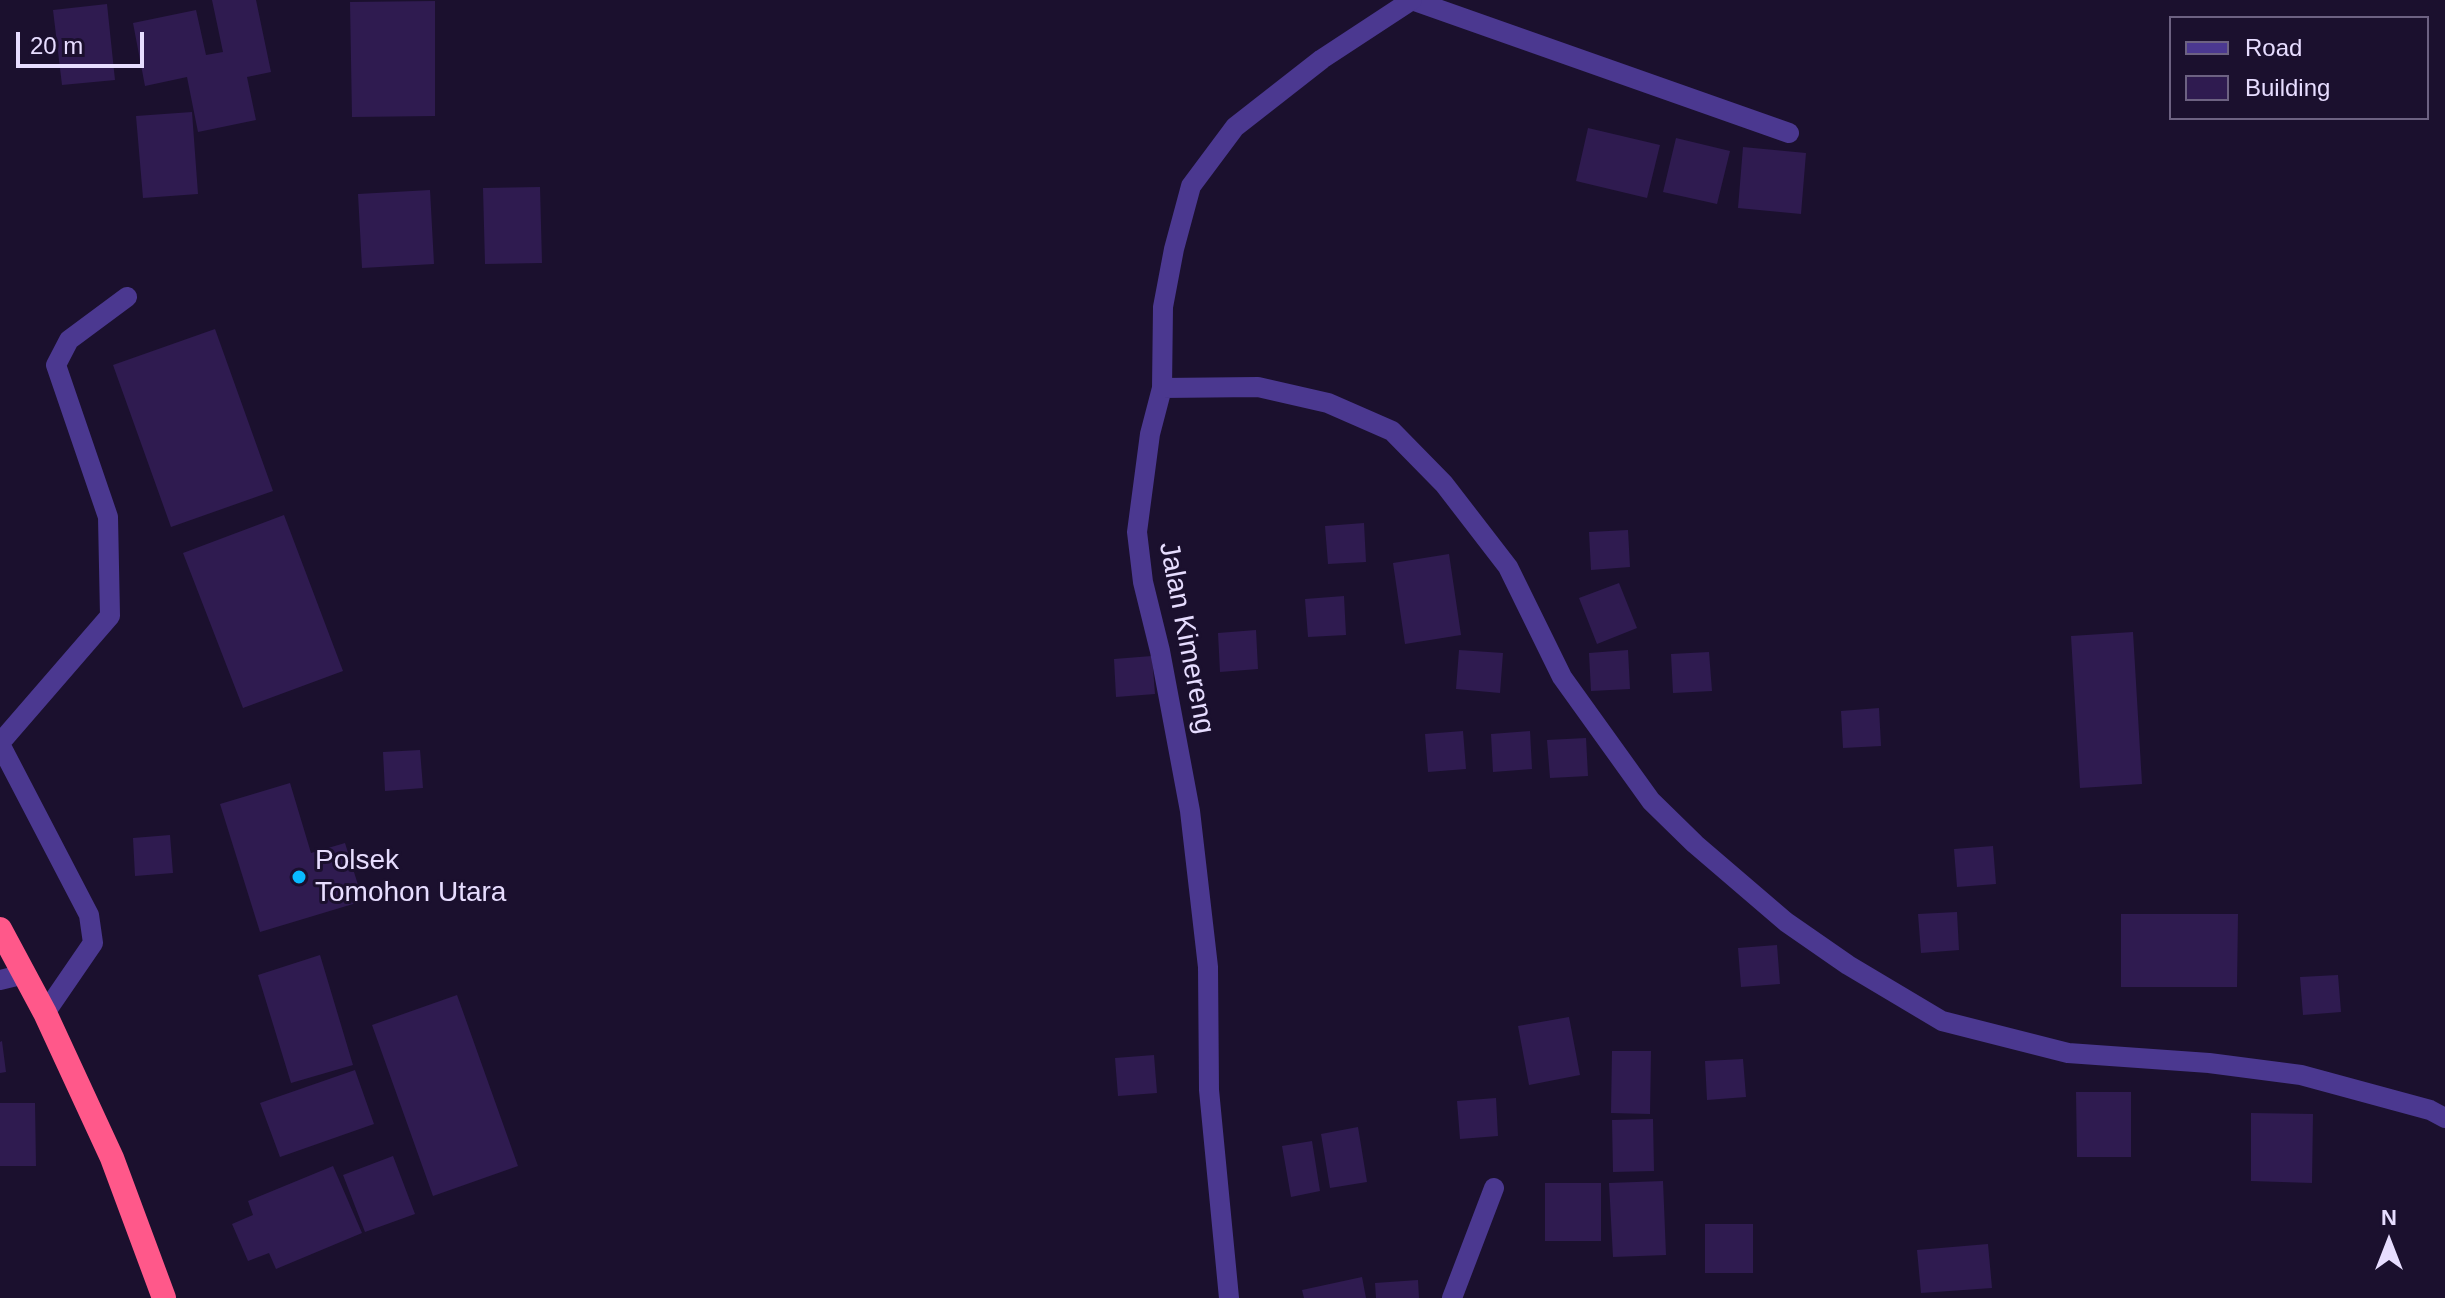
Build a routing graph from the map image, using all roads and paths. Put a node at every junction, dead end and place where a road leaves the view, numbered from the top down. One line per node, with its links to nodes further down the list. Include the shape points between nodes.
1 (1412, 0): 2 (street); 4 (street, Jalan Kimereng, via 1322,59 1235,127 1191,186 1163,307)
2 (1789, 133)
3 (127, 297): 5 (street, via 69,340 56,365 108,517 110,616)
4 (1162, 388): 10 (street, via 1258,387 1328,403 1392,431 1444,484 1508,567 1562,677 1651,801 1786,922 1942,1021 2068,1053 2301,1075); 13 (street, Jalan Kimereng, via 1137,532 1190,811 1208,967 1209,1090)
5 (0, 743): 9 (street, via 89,915 93,943)
6 (0, 929): 7 (highway)
7 (25, 974): 8 (street); 9 (highway)
8 (0, 980)
9 (45, 1013): 12 (highway, via 112,1158)
10 (2445, 1118)
11 (1494, 1188): 14 (street)
12 (164, 1298)
13 (1229, 1298)
14 (1452, 1298)

